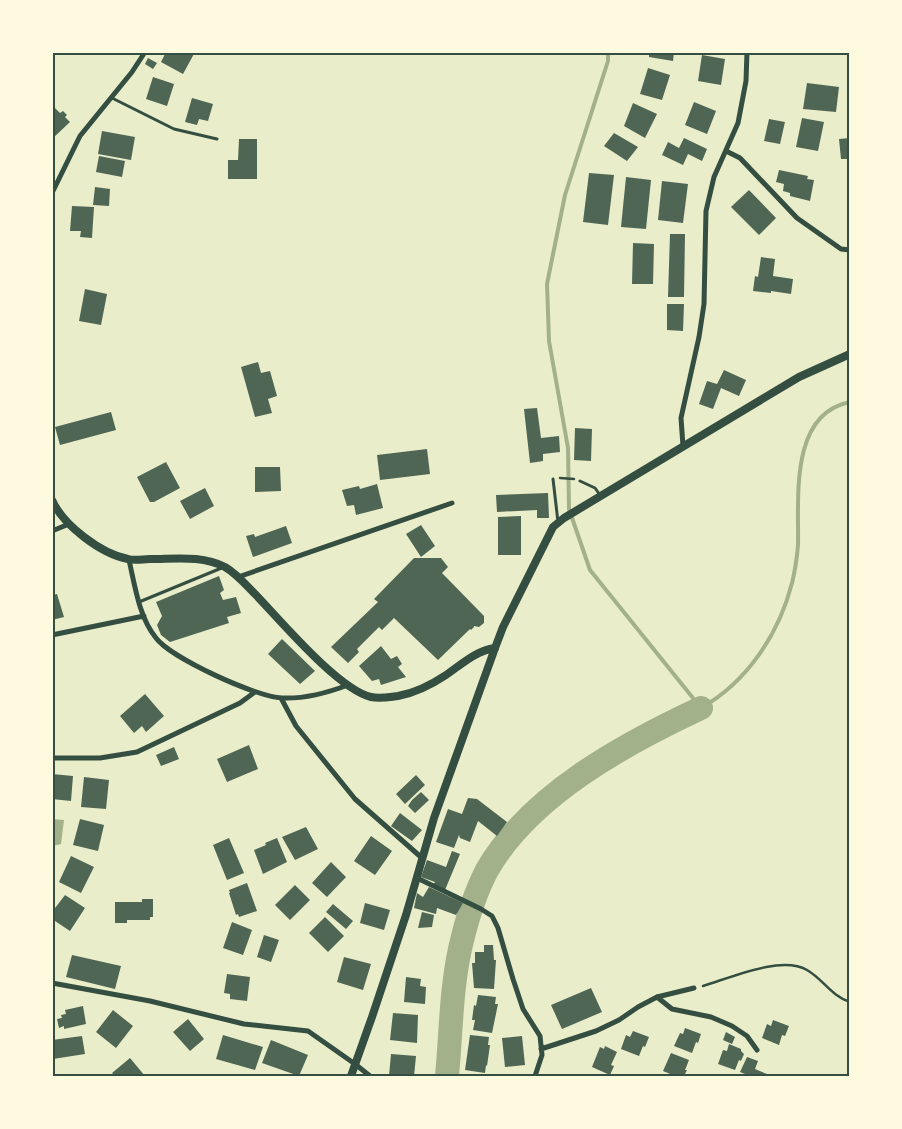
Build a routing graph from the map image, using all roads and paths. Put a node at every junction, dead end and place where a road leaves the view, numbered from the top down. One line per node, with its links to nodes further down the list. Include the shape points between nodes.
1 (145, 52): 3 (street)
2 (747, 52): 5 (street, via 746,81 739,116)
3 (111, 98): 4 (lane, via 174,129); 6 (street, via 80,136)
4 (217, 139)
5 (726, 151): 7 (street, via 740,158 797,218 841,249); 9 (street, via 714,177 706,211 704,304 681,418)
6 (52, 193)
7 (850, 250)
8 (850, 354): 9 (street, via 800,377)
9 (682, 446): 14 (street)
10 (562, 478): 12 (path)
11 (553, 479): 17 (lane)
12 (575, 479)
13 (580, 481): 14 (lane)
14 (601, 495): 17 (street)
15 (52, 500): 18 (street, via 57,512)
16 (452, 503): 22 (street)
17 (561, 520): 26 (street, via 546,539)
18 (69, 524): 19 (street); 20 (street, via 102,549)
19 (52, 531)
20 (129, 560): 21 (street, via 188,558); 23 (street)
21 (225, 567): 22 (street); 23 (lane)
22 (238, 577): 27 (street)
23 (139, 602): 24 (street)
24 (144, 616): 25 (street); 28 (street, via 157,640 168,649)
25 (52, 635)
26 (495, 648): 27 (street, via 474,654 435,682 406,694 372,697); 31 (street)
27 (348, 685): 29 (street, via 312,696)
28 (255, 692): 29 (street); 30 (street, via 240,703 137,752 100,758)
29 (281, 698): 31 (street, via 296,726 355,799)
30 (52, 758)
31 (422, 858): 32 (street)
32 (417, 878): 37 (street, via 492,916 523,1009 540,1036); 39 (street)
33 (52, 982): 39 (street, via 244,1024 308,1031)
34 (694, 988): 35 (street); 36 (path, via 774,964 796,965 820,980 834,995)
35 (657, 997): 37 (street, via 596,1031); 38 (street, via 672,1009 711,1017 732,1026 747,1036)
36 (850, 1002)
37 (541, 1049): 42 (street)
38 (757, 1050)
39 (355, 1064): 40 (street); 41 (street)
40 (350, 1076)
41 (370, 1076)
42 (535, 1076)

